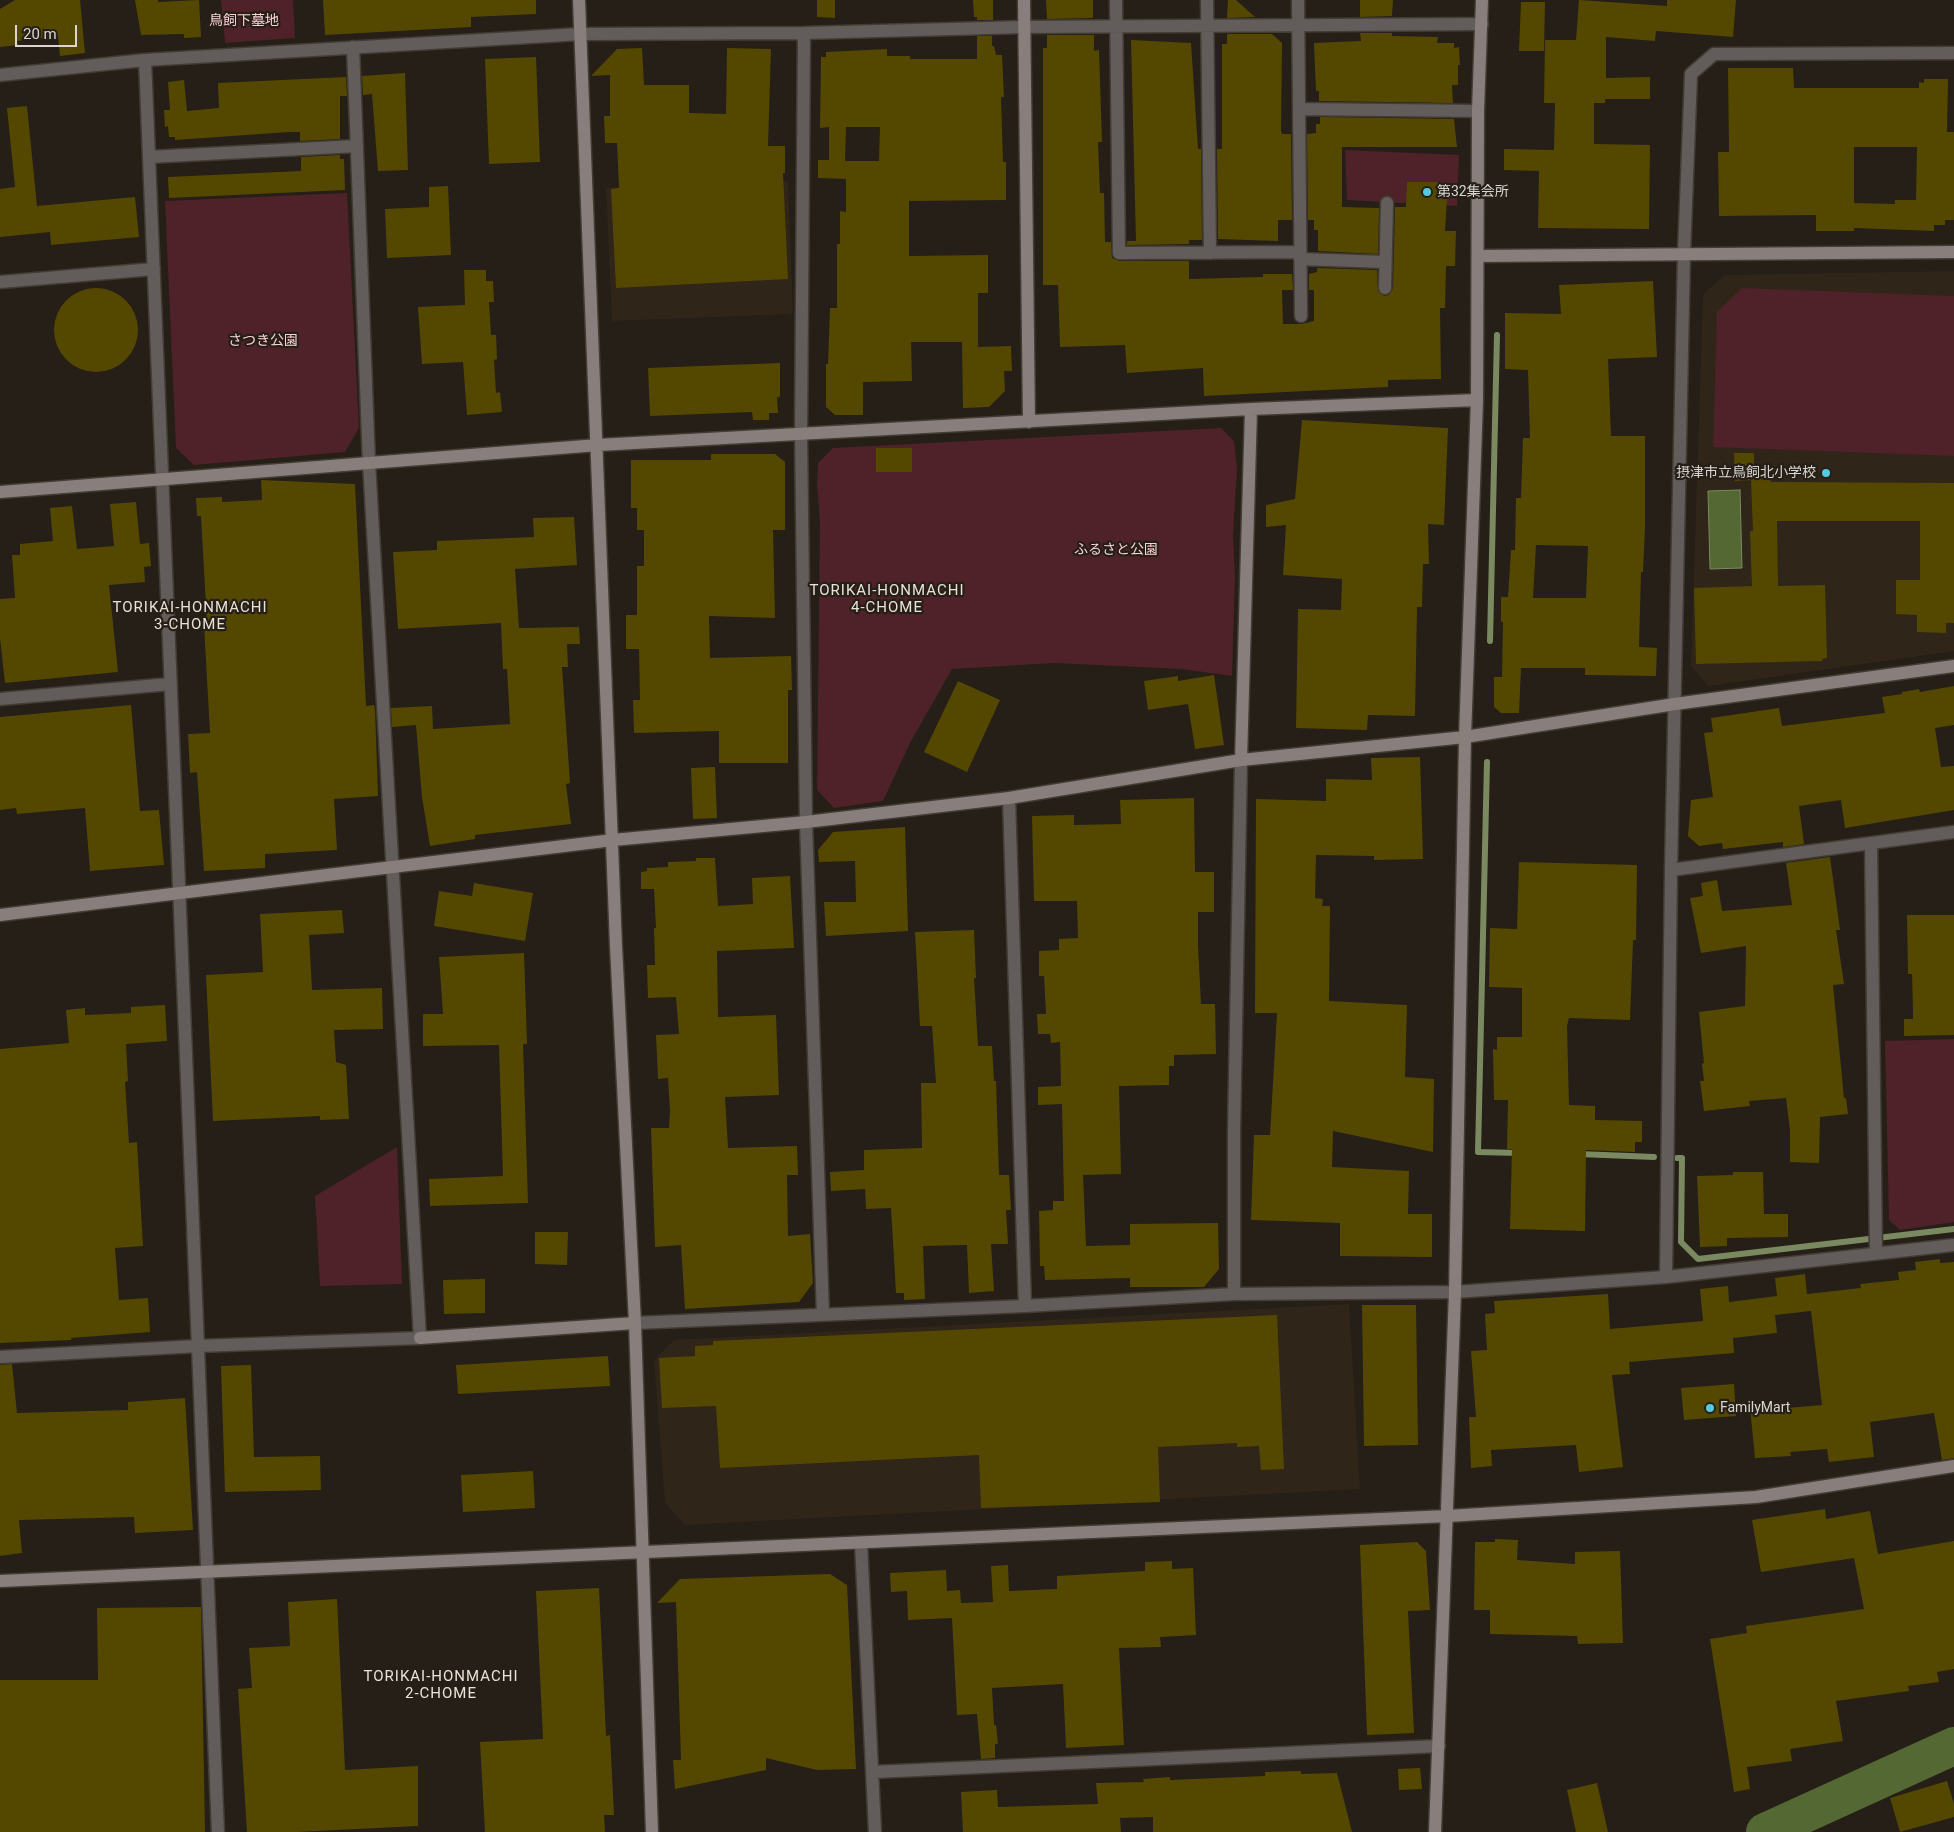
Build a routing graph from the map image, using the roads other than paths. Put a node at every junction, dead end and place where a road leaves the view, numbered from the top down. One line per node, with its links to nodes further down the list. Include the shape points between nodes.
1 (579, 0): 13 (street)
2 (1024, 0): 11 (street)
3 (1116, 0): 9 (street)
4 (1207, 0): 10 (street)
5 (1298, 0): 8 (street)
6 (1482, 0): 7 (street)
7 (1482, 24): 8 (street); 19 (street)
8 (1298, 25): 10 (street); 18 (street)
9 (1116, 26): 10 (street); 11 (street); 24 (street, via 1119,253)
10 (1206, 26): 24 (street)
11 (1025, 27): 12 (street); 35 (street)
12 (804, 33): 13 (street); 36 (street)
13 (581, 34): 14 (street); 37 (street)
14 (353, 47): 16 (street); 20 (street)
15 (1954, 53): 25 (street, via 1714,54 1691,74)
16 (145, 60): 17 (street); 21 (street)
17 (0, 75)
18 (1299, 109): 19 (street); 26 (street)
19 (1478, 111): 27 (street)
20 (357, 146): 21 (street); 38 (street)
21 (149, 157): 29 (street)
22 (1387, 203): 28 (street)
23 (1954, 252): 25 (street)
24 (1210, 253): 26 (street)
25 (1684, 254): 27 (street); 44 (street)
26 (1300, 256): 28 (street); 32 (street)
27 (1478, 256): 33 (street)
28 (1385, 262): 31 (street)
29 (154, 269): 30 (street); 39 (street)
30 (0, 282)
31 (1385, 288)
32 (1300, 316)
33 (1477, 400): 34 (street); 45 (street)
34 (1251, 409): 35 (street); 46 (street)
35 (1030, 422): 36 (street)
36 (800, 435): 37 (street); 48 (street)
37 (598, 445): 38 (street); 50 (street)
38 (369, 463): 39 (street); 52 (street)
39 (160, 480): 40 (street); 42 (street)
40 (0, 492)
41 (1954, 666): 44 (street)
42 (170, 684): 43 (street); 54 (street)
43 (0, 699)
44 (1675, 704): 45 (street); 53 (street)
45 (1464, 737): 46 (street); 59 (street)
46 (1241, 760): 47 (street); 60 (street)
47 (1009, 798): 48 (street); 61 (street)
48 (806, 822): 50 (street); 62 (street)
49 (1954, 832): 51 (street)
50 (613, 840): 52 (street); 63 (street)
51 (1871, 843): 53 (street); 57 (street)
52 (391, 867): 54 (street); 64 (street)
53 (1671, 870): 58 (street)
54 (180, 893): 55 (street); 65 (street)
55 (0, 915)
56 (1954, 1245): 57 (street)
57 (1876, 1253): 58 (street)
58 (1666, 1277): 59 (street)
59 (1455, 1292): 60 (street); 68 (street)
60 (1234, 1294): 61 (street)
61 (1025, 1306): 62 (street)
62 (823, 1315): 63 (street)
63 (635, 1323): 64 (street); 70 (street)
64 (420, 1338): 65 (street)
65 (198, 1346): 66 (street); 71 (street)
66 (0, 1356)
67 (1954, 1466): 68 (street, via 1756,1497)
68 (1448, 1516): 69 (street); 73 (street)
69 (861, 1542): 70 (street); 74 (street)
70 (644, 1552): 71 (street); 76 (street)
71 (208, 1572): 72 (street); 75 (street)
72 (0, 1581)
73 (1439, 1746): 74 (street); 78 (street)
74 (873, 1772): 77 (street)
75 (218, 1832)
76 (652, 1832)
77 (876, 1832)
78 (1435, 1832)

